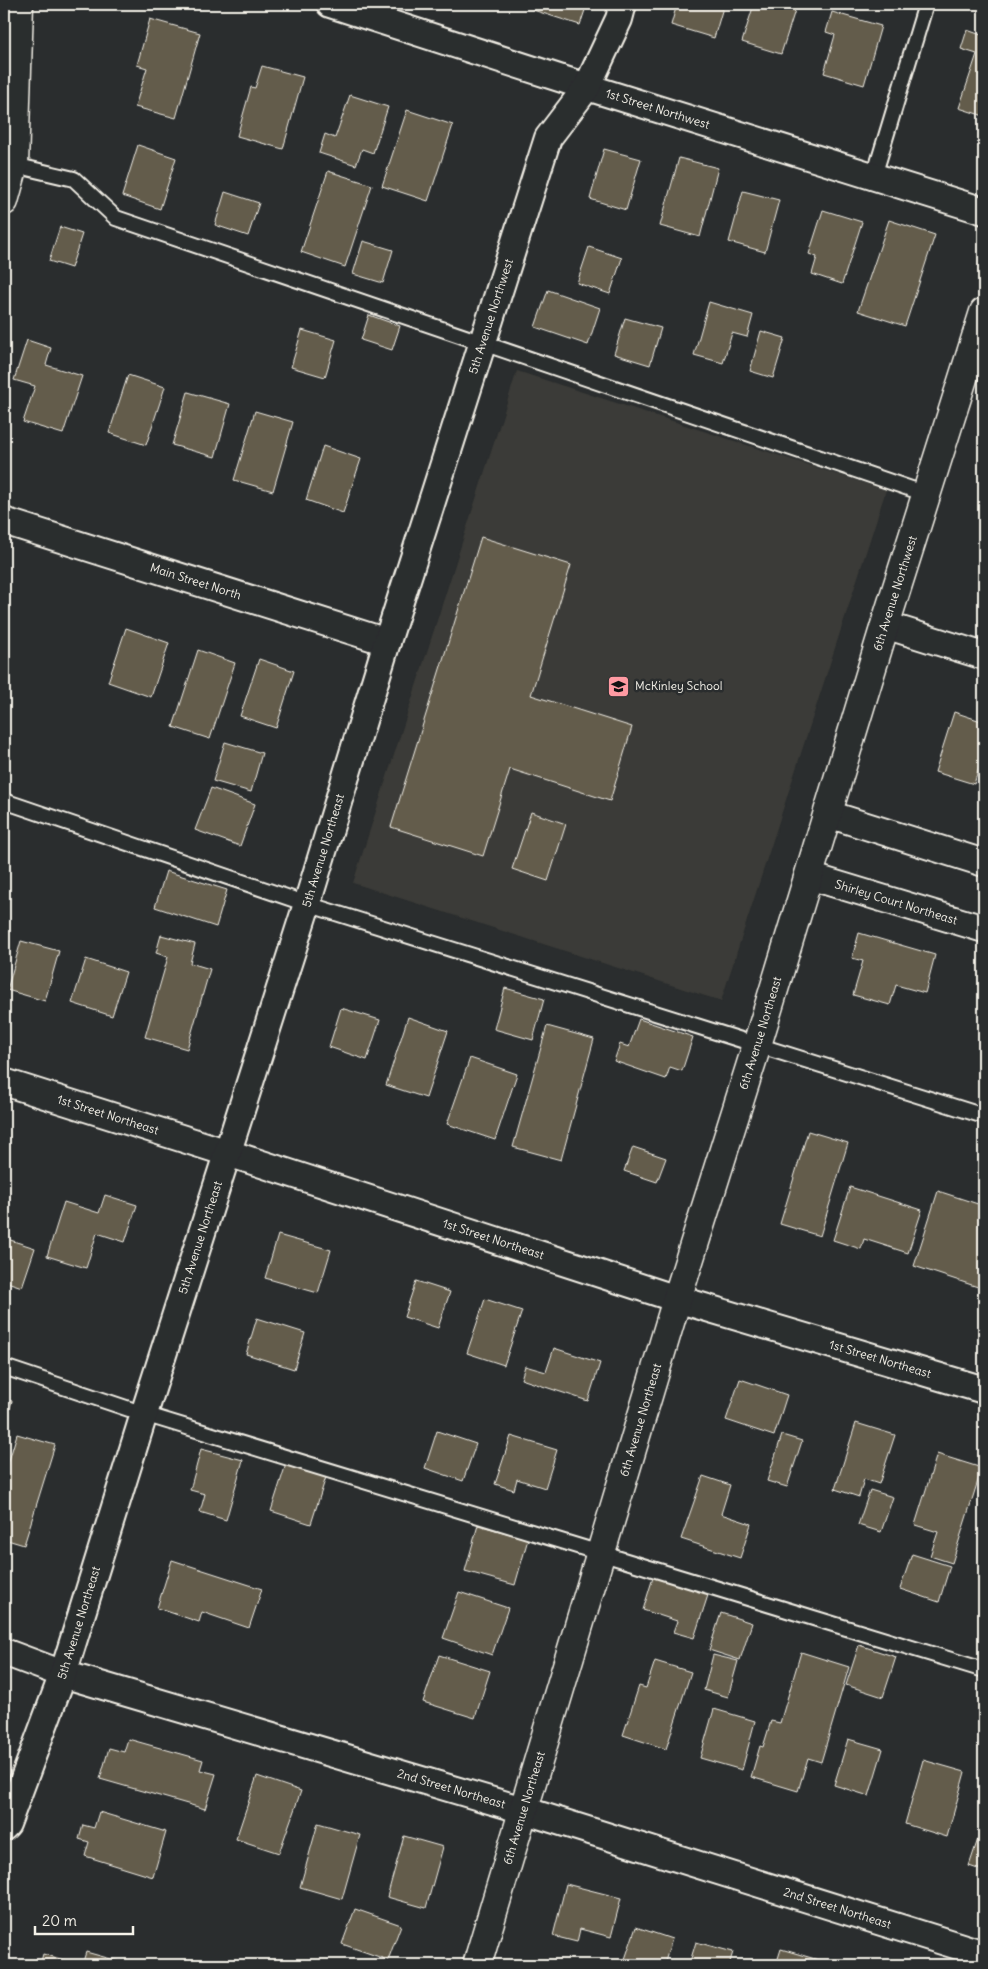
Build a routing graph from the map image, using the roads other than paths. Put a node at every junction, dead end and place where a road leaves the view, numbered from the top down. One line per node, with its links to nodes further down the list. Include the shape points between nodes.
1 (19, 4): 6 (street)
2 (330, 4): 5 (street, 1st Street Northwest)
3 (623, 4): 5 (street, 5th Avenue Northwest)
4 (926, 4): 7 (lane)
5 (587, 88): 7 (street, 1st Street Northwest); 11 (street, 5th Avenue Northwest, via 548,138)
6 (14, 165): 8 (street); 11 (lane, via 74,179 116,218)
7 (874, 176): 9 (street, 1st Street Northwest)
8 (4, 201)
9 (984, 211)
10 (984, 312): 12 (street, 6th Avenue Northwest)
11 (484, 342): 12 (lane); 15 (street, 5th Avenue Northwest)
12 (926, 494): 14 (street, 6th Avenue Northwest)
13 (4, 521): 15 (street, Main Street North)
14 (885, 625): 16 (street); 18 (street, 6th Avenue Northwest)
15 (387, 642): 21 (street, 5th Avenue Northeast)
16 (984, 656)
17 (4, 801): 21 (lane)
18 (828, 814): 19 (street); 20 (street, 6th Avenue Northwest)
19 (984, 862)
20 (809, 876): 22 (street, Shirley Court Northeast); 23 (street, 6th Avenue Northeast)
21 (307, 904): 23 (lane); 26 (street, 5th Avenue Northeast)
22 (984, 929)
23 (757, 1045): 25 (lane); 27 (street, 6th Avenue Northeast)
24 (4, 1082): 26 (street, 1st Street Northeast)
25 (984, 1116)
26 (228, 1153): 27 (street, 1st Street Northeast); 30 (street, 5th Avenue Northeast)
27 (677, 1299): 29 (street, 1st Street Northeast); 31 (street, 6th Avenue Northeast)
28 (4, 1367): 30 (lane)
29 (984, 1390)
30 (144, 1414): 31 (lane); 34 (street, 5th Avenue Northeast)
31 (601, 1553): 33 (lane); 35 (street, 6th Avenue Northeast)
32 (4, 1652): 34 (street, 2nd Street Northeast)
33 (984, 1670)
34 (63, 1674): 35 (street, 2nd Street Northeast); 36 (street, 5th Avenue Northeast)
35 (523, 1810): 37 (street, 2nd Street Northeast); 38 (street, 6th Avenue Northeast)
36 (4, 1827)
37 (984, 1954)
38 (477, 1965)

